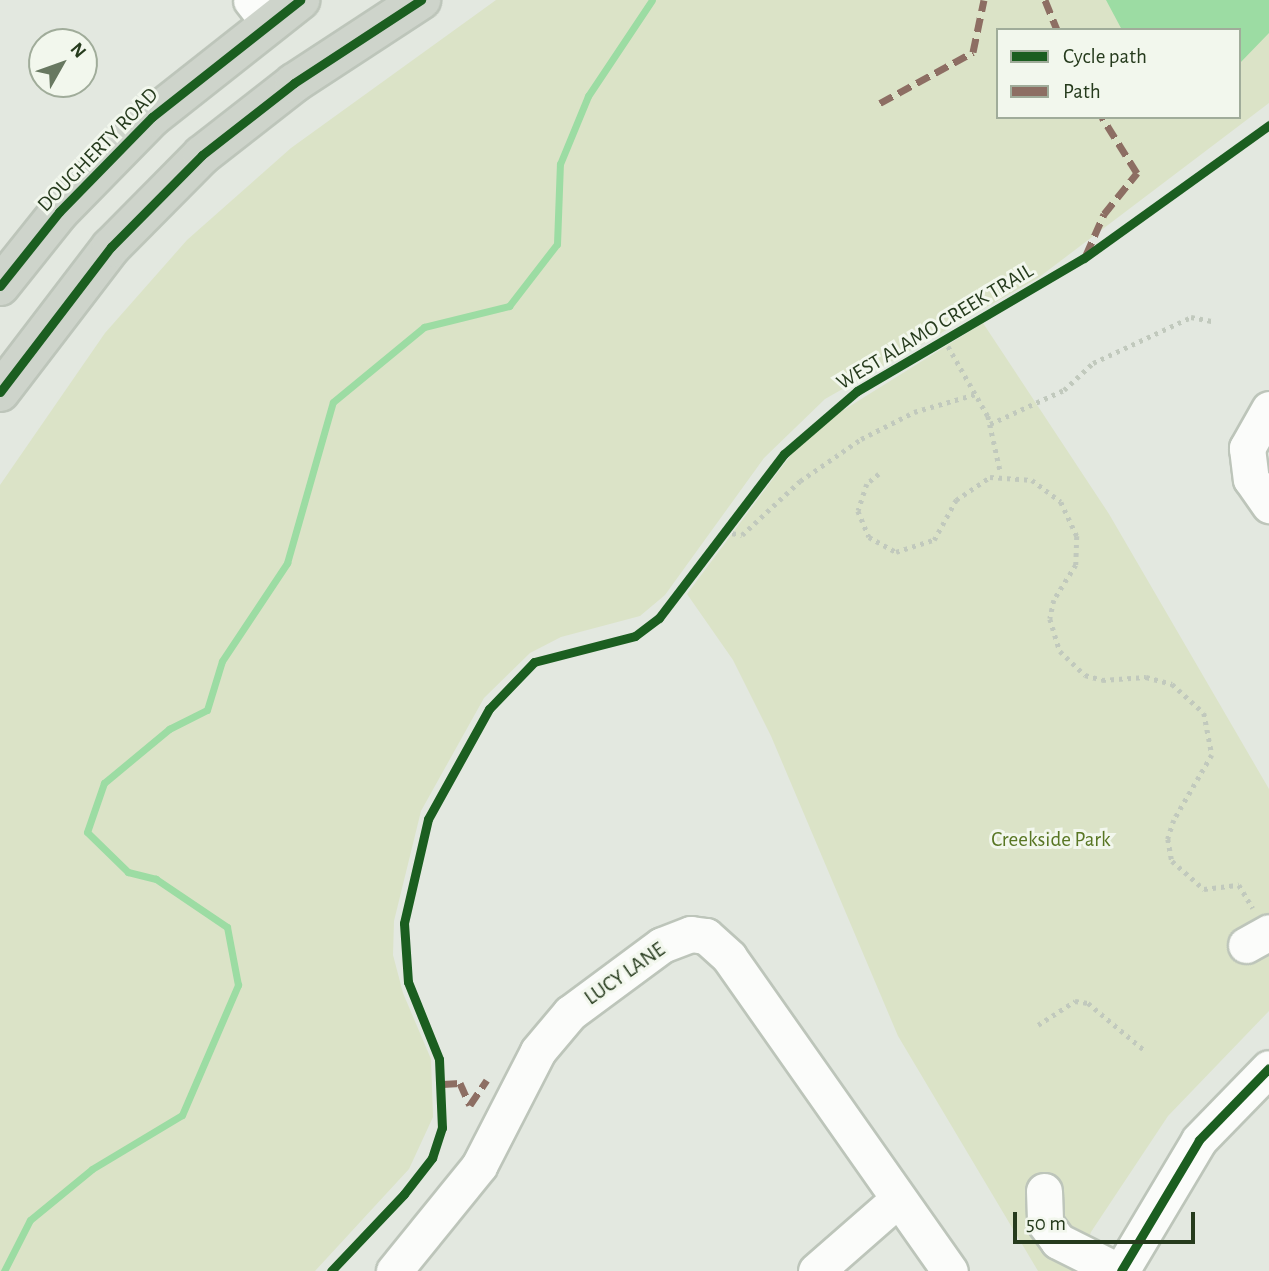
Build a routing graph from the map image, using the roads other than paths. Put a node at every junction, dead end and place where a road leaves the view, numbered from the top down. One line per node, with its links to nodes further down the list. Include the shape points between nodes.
1 (300, 0): 3 (main road, DOUGHERTY ROAD)
2 (421, 0): 5 (main road, via 294,83 202,155 111,247)
3 (260, 11): 4 (main road, DOUGHERTY ROAD, via 59,212)
4 (0, 286)
5 (0, 392)
6 (1269, 409): 7 (street, via 1247,448 1251,478)
7 (1269, 505)
8 (1269, 1068): 14 (street, via 1199,1140)
9 (1044, 1191): 14 (street, via 1045,1223 1058,1241)
10 (897, 1200): 11 (street, LUCY LANE, via 729,957 706,936 691,934 662,945 570,1013 538,1051 479,1166); 12 (street); 13 (street, LUCY LANE)
11 (394, 1271)
12 (816, 1271)
13 (950, 1271)
14 (1119, 1271)

